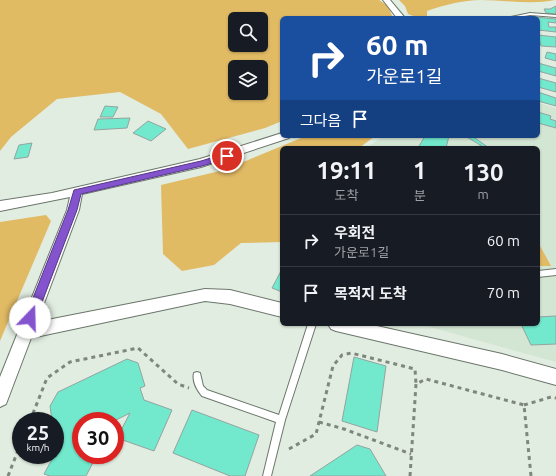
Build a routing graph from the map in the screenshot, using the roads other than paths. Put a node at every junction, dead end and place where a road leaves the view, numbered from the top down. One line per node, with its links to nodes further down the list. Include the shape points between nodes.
1 (386, 0): 2 (street)
2 (400, 16)
3 (519, 16): 4 (lane)
4 (556, 16)
5 (280, 138): 6 (street, via 202,163)
6 (77, 192): 7 (street); 13 (street)
7 (0, 206)
8 (556, 272): 9 (lane)
9 (540, 274)
10 (280, 310): 13 (street, via 230,297 205,295)
11 (311, 326): 17 (lane)
12 (345, 326): 15 (street)
13 (25, 332): 16 (street)
14 (197, 376): 17 (lane, via 200,388 205,393)
15 (556, 377)
16 (0, 398)
17 (281, 420): 18 (lane)
18 (267, 476)

